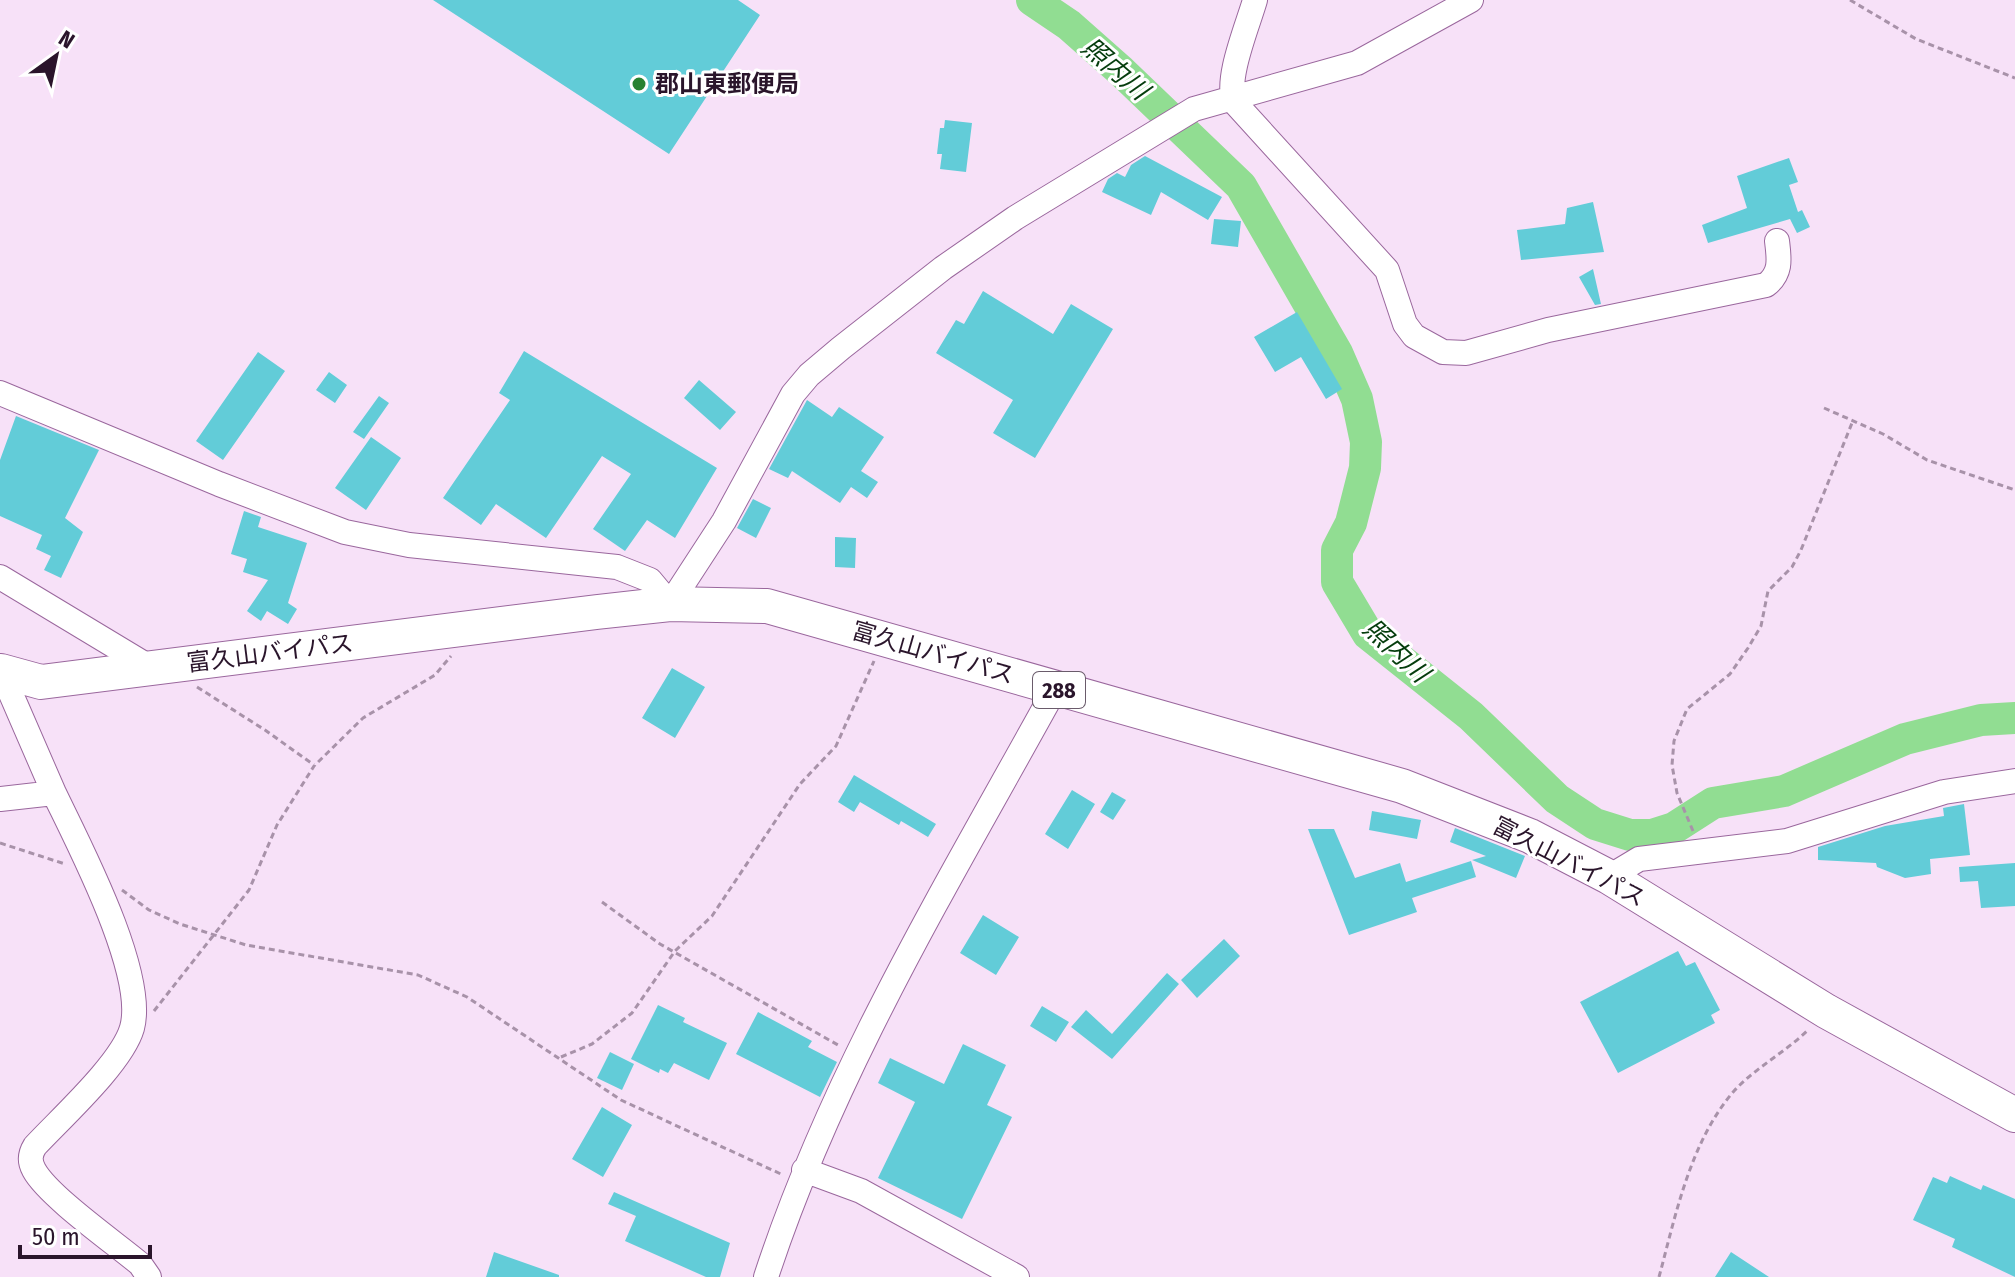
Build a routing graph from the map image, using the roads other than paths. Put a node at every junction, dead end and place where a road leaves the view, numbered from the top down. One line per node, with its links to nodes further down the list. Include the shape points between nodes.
1 (1255, 0): 3 (street)
2 (1471, 0): 3 (street, via 1357,63)
3 (1232, 97): 4 (street, via 1387,270 1414,336 1443,352 1472,352 1548,330 1766,285 1780,264); 7 (street, via 1173,120 1015,218 809,375 778,416 739,495)
4 (1777, 241)
5 (0, 393): 7 (street, via 345,532 409,545 617,567 650,580)
6 (0, 577): 8 (street)
7 (670, 604): 8 (highway, 富久山バイパス / 288); 10 (highway, 富久山バイパス / 288, via 767,606)
8 (157, 667): 9 (highway, 富久山バイパス / 288, via 41,682)
9 (1, 671): 12 (street)
10 (1055, 689): 14 (highway, 富久山バイパス / 288, via 1402,786 1530,836); 16 (street, via 857,1055)
11 (2015, 781): 14 (street, via 1944,792 1787,841 1639,859)
12 (54, 793): 13 (street); 17 (street, via 93,873 132,984 134,1005 120,1052 35,1146 30,1159 39,1177)
13 (0, 799)
14 (1609, 877): 15 (highway, 富久山バイパス / 288, via 1826,1011)
15 (2015, 1115)
16 (802, 1176): 18 (street); 19 (street, via 861,1191)
17 (149, 1277)
18 (766, 1277)
19 (1017, 1277)

